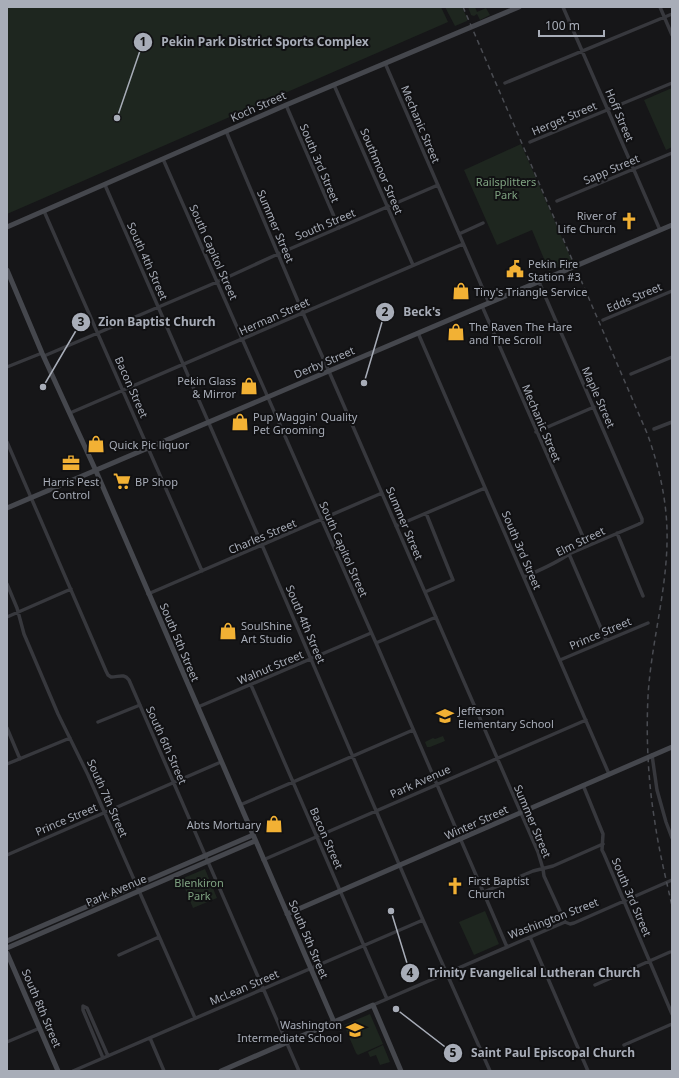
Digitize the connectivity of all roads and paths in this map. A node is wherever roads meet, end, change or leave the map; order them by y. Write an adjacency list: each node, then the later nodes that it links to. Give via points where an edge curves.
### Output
1 (519, 7): 8 (street, Koch Street)
2 (563, 7): 7 (street, Hoff Street)
3 (660, 7): 5 (street)
4 (672, 14): 5 (street)
5 (664, 17): 6 (street); 7 (street)
6 (672, 35)
7 (582, 51): 9 (street); 13 (street, Hoff Street)
8 (385, 63): 11 (street, Koch Street); 20 (street, Mechanic Street)
9 (506, 83)
10 (672, 83): 13 (street, Herget Street)
11 (334, 85): 12 (street, Koch Street); 22 (street, Southmoor Street)
12 (286, 105): 14 (street, Koch Street); 27 (street, South 3rd Street)
13 (607, 110): 15 (street, Herget Street); 18 (street, Hoff Street)
14 (226, 132): 17 (street, Koch Street); 31 (street, Summer Street)
15 (530, 142)
16 (672, 153): 18 (street, Sapp Street)
17 (163, 159): 19 (street, Koch Street); 34 (street, South Capitol Street)
18 (633, 169): 21 (street, Sapp Street); 28 (street, Hoff Street)
19 (104, 185): 23 (street, Koch Street); 39 (street, South 4th Street)
20 (438, 185): 22 (street, South Street); 29 (street, Mechanic Street)
21 (557, 202)
22 (387, 207): 27 (street, South Street); 32 (street, Southmoor Street)
23 (44, 211): 26 (street, Koch Street); 42 (street, Bacon Street)
24 (483, 223): 29 (street)
25 (672, 225): 28 (street, Derby Street)
26 (7, 227)
27 (338, 228): 31 (street, South Street)
28 (660, 230): 35 (street, Derby Street)
29 (459, 234): 30 (street, Mechanic Street)
30 (463, 244): 32 (street, Herman Street); 37 (street, Mechanic Street)
31 (278, 254): 34 (street, South Street); 40 (street, Summer Street)
32 (413, 265): 40 (street, Herman Street)
33 (7, 270): 45 (street, South 5th Street)
34 (217, 282): 39 (street, South Street); 44 (street, South Capitol Street)
35 (539, 282): 37 (street, Derby Street); 53 (street, Maple Street)
36 (672, 291): 41 (street, Edds Street)
37 (489, 303): 38 (street, Derby Street)
38 (482, 306): 43 (street, Derby Street); 58 (street, Mechanic Street)
39 (158, 307): 42 (street, South Street); 47 (street, South 4th Street)
40 (303, 312): 44 (street, Herman Street); 49 (street, Summer Street)
41 (603, 320)
42 (98, 333): 45 (street, South Street); 51 (street, Bacon Street)
43 (418, 333): 49 (street, Derby Street); 62 (street, South 3rd Street)
44 (243, 339): 47 (street, Herman Street); 52 (street, South Capitol Street)
45 (43, 355): 48 (street, South Street); 54 (street, South 5th Street)
46 (672, 357): 50 (street)
47 (183, 365): 51 (street, Herman Street); 56 (street, South 4th Street)
48 (7, 367)
49 (329, 371): 52 (street, Derby Street); 63 (street, Summer Street)
50 (631, 374)
51 (124, 390): 54 (street, Herman Street); 60 (street, Bacon Street)
52 (268, 398): 56 (street, Derby Street); 67 (street, South Capitol Street)
53 (594, 407): 58 (street); 68 (street, Maple Street)
54 (70, 414): 61 (street, South 5th Street)
55 (672, 422): 57 (street)
56 (209, 423): 60 (street, Derby Street); 71 (street, South 4th Street)
57 (654, 429)
58 (536, 432): 72 (street, Mechanic Street)
59 (7, 442): 64 (street, South 6th Street)
60 (149, 449): 61 (street, Derby Street); 74 (street, Bacon Street)
61 (96, 471): 64 (street, Derby Street); 79 (street, South 5th Street)
62 (485, 488): 66 (street); 75 (street, South 3rd Street)
63 (382, 494): 67 (street, Charles Street); 69 (street, Summer Street)
64 (31, 498): 65 (street, Derby Street); 77 (street, South 6th Street)
65 (7, 508)
66 (426, 514): 69 (street); 78 (street, via 453,580)
67 (322, 520): 71 (street, Charles Street); 85 (street, South Capitol Street)
68 (642, 520): 70 (street, Elm Street, via 639,524)
69 (396, 526): 78 (street, Summer Street)
70 (616, 533): 72 (street, Elm Street); 80 (street)
71 (262, 545): 74 (street, Charles Street); 88 (street, South 4th Street)
72 (586, 546): 73 (street, Elm Street)
73 (569, 554): 75 (street, Elm Street, via 548,567); 86 (street)
74 (202, 571): 79 (street, Charles Street)
75 (524, 577): 89 (street, South 3rd Street)
76 (7, 584): 81 (street, South 7th Street)
77 (71, 590): 81 (street); 91 (street, South 6th Street, via 108,675 127,677)
78 (425, 592): 83 (street, Summer Street)
79 (148, 594): 92 (street, South 5th Street)
80 (643, 596)
81 (18, 612): 82 (street); 97 (street, South 7th Street, via 24,634)
82 (7, 617)
83 (436, 617): 87 (street); 101 (street, Summer Street)
84 (648, 623): 86 (street, Prince Street)
85 (372, 632): 87 (street, South Capitol Street); 88 (street, Walnut Street)
86 (606, 640): 89 (street, Prince Street)
87 (376, 643): 96 (street, South Capitol Street)
88 (311, 659): 90 (street, Walnut Street); 100 (street, South 4th Street)
89 (560, 660): 93 (street, South 3rd Street)
90 (251, 685): 92 (street, Walnut Street); 107 (street, Bacon Street)
91 (140, 705): 94 (street); 106 (street, South 6th Street)
92 (198, 708): 103 (street, South 5th Street)
93 (586, 720): 101 (street, Park Avenue); 105 (street, South 3rd Street)
94 (98, 722)
95 (7, 728): 102 (street)
96 (413, 730): 100 (street); 108 (street, South Capitol Street)
97 (70, 738): 102 (street); 112 (street, South 7th Street)
98 (672, 747): 99 (street, Winter Street)
99 (652, 756): 105 (street, Winter Street); 116 (street, via 657,790)
100 (354, 757): 107 (street); 111 (street, South 4th Street)
101 (497, 758): 108 (street, Park Avenue); 113 (street, Summer Street)
102 (20, 759): 104 (street)
103 (221, 762): 106 (street, Prince Street); 110 (street, South 5th Street)
104 (7, 764)
105 (609, 774): 109 (street, Winter Street)
106 (174, 782): 112 (street, Prince Street); 120 (street, South 6th Street)
107 (293, 782): 110 (street); 114 (street, Bacon Street)
108 (437, 784): 111 (street, Park Avenue); 117 (street, South Capitol Street)
109 (583, 785): 113 (street, Winter Street); 118 (street, South 3rd Street, via 602,831)
110 (240, 805): 115 (street, South 5th Street)
111 (377, 810): 114 (street, Park Avenue); 123 (street, South 4th Street)
112 (104, 812): 119 (street, Prince Street); 126 (street, South 7th Street)
113 (521, 812): 117 (street, Winter Street); 124 (street, Summer Street)
114 (317, 837): 121 (street, Park Avenue); 127 (street, Bacon Street)
115 (254, 838): 120 (street, Park Avenue); 121 (street, South 5th Street); 122 (street, Park Avenue)
116 (672, 838)
117 (461, 839): 123 (street, Winter Street); 128 (street, South Capitol Street)
118 (603, 844): 124 (street); 129 (street, South 3rd Street, via 602,850)
119 (7, 855)
120 (206, 856): 122 (street, South 6th Street); 126 (street, Park Avenue)
121 (264, 860): 130 (street, South 5th Street)
122 (208, 861): 126 (street, Park Avenue); 146 (street, South 6th Street)
123 (400, 866): 127 (street, Winter Street); 131 (street, South 4th Street)
124 (543, 869): 128 (street, via 532,871); 132 (street, Summer Street)
125 (672, 880): 129 (street, Washington Street)
126 (137, 888): 133 (street, South 7th Street); 135 (street, Park Avenue); 138 (street, Park Avenue)
127 (340, 891): 130 (street, Winter Street); 136 (street, Bacon Street)
128 (484, 892): 137 (street, South Capitol Street)
129 (624, 901): 132 (street, Washington Street, via 574,923); 142 (street, South 3rd Street)
130 (287, 914): 143 (street, South 5th Street)
131 (423, 920): 136 (street, McLean Street); 144 (street, South 4th Street)
132 (565, 922): 134 (street, Washington Street)
133 (159, 937): 141 (street); 150 (street, South 7th Street)
134 (530, 937): 137 (street, Washington Street); 167 (street)
135 (7, 941)
136 (364, 945): 143 (street, McLean Street); 147 (street, Bacon Street)
137 (507, 947): 144 (street, Washington Street)
138 (7, 948)
139 (670, 952): 142 (street)
140 (7, 953): 153 (street, South 8th Street)
141 (119, 955)
142 (650, 961): 145 (street); 149 (street, South 3rd Street)
143 (310, 968): 146 (street, McLean Street); 151 (street, South 5th Street)
144 (447, 973): 147 (street, Washington Street); 166 (street, South 4th Street)
145 (595, 985)
146 (263, 988): 150 (street, McLean Street); 156 (street, South 6th Street)
147 (387, 999): 148 (street, Washington Street)
148 (373, 1005): 151 (street, Washington Street); 165 (street)
149 (672, 1014)
150 (194, 1018): 154 (street, McLean Street)
151 (334, 1022): 156 (street, Washington Street)
152 (672, 1024): 157 (street)
153 (40, 1028): 155 (street); 160 (street, South 8th Street)
154 (150, 1038): 158 (street, McLean Street); 162 (street)
155 (7, 1042)
156 (287, 1042): 163 (street, Washington Street); 164 (street, South 6th Street)
157 (624, 1045)
158 (108, 1056): 159 (street, McLean Street); 159 (street, via 87,1008 83,1006)
159 (103, 1058): 161 (street, McLean Street)
160 (58, 1071)
161 (73, 1071)
162 (164, 1071)
163 (221, 1071)
164 (299, 1071)
165 (401, 1071)
166 (490, 1071)
167 (588, 1071)

